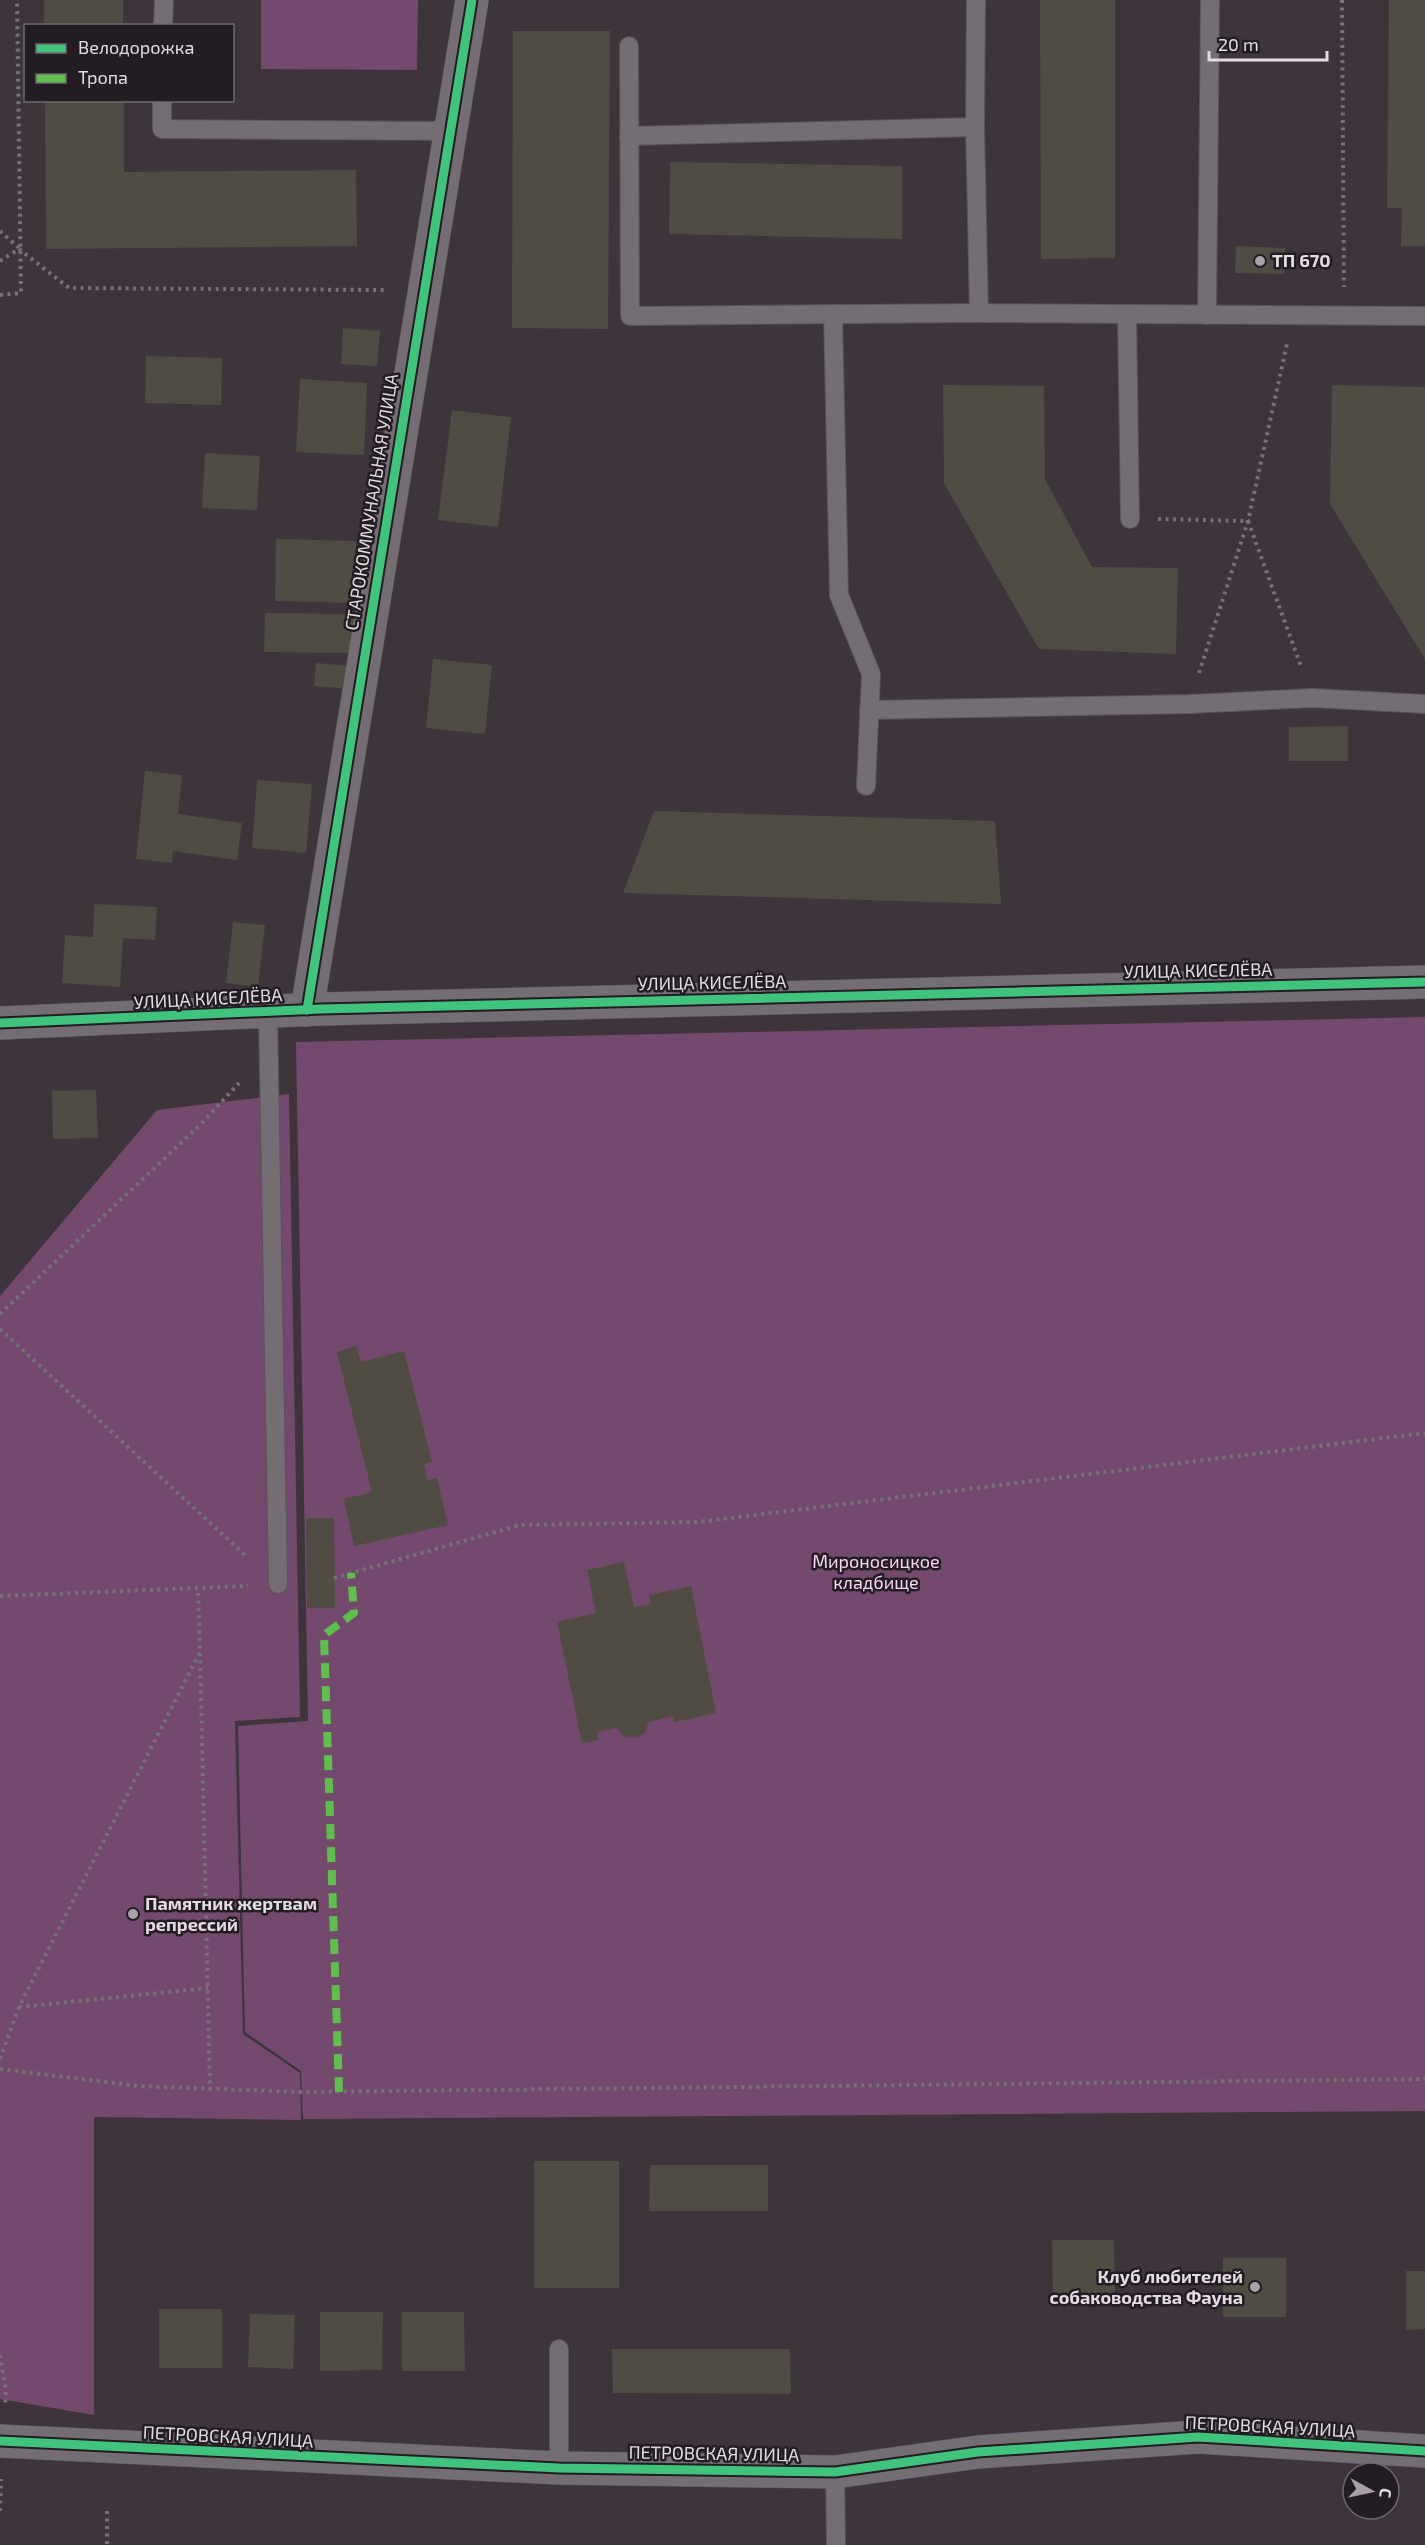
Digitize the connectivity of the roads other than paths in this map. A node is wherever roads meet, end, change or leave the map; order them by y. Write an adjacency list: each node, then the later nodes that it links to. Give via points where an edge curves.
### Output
1 (164, 0): 5 (lane)
2 (472, 0): 9 (street, СТАРОКОММУНАЛЬНАЯ УЛИЦА)
3 (976, 0): 8 (lane)
4 (1210, 0): 14 (lane)
5 (163, 24)
6 (629, 46): 10 (lane)
7 (162, 102): 9 (lane, via 162,129)
8 (975, 127): 10 (lane); 11 (lane)
9 (449, 131): 21 (street, СТАРОКОММУНАЛЬНАЯ УЛИЦА)
10 (630, 136): 12 (lane, via 630,316)
11 (979, 313): 12 (lane); 13 (lane)
12 (833, 314): 18 (lane, via 840,595 871,674)
13 (1127, 314): 14 (lane); 16 (lane)
14 (1207, 315): 15 (lane)
15 (1425, 316)
16 (1130, 519)
17 (1425, 704): 18 (lane, via 1313,698)
18 (869, 710): 19 (lane)
19 (866, 786)
20 (1425, 982): 21 (street, УЛИЦА КИСЕЛЁВА)
21 (306, 1010): 22 (street, УЛИЦА КИСЕЛЁВА)
22 (268, 1013): 23 (street, УЛИЦА КИСЕЛЁВА); 24 (lane)
23 (0, 1023)
24 (278, 1584)
25 (559, 2349): 28 (lane)
26 (0, 2441): 28 (street, ПЕТРОВСКАЯ УЛИЦА)
27 (1425, 2451): 29 (street, ПЕТРОВСКАЯ УЛИЦА, via 1198,2438 978,2452)
28 (560, 2468): 29 (street, ПЕТРОВСКАЯ УЛИЦА)
29 (835, 2472): 30 (lane)
30 (836, 2545)

